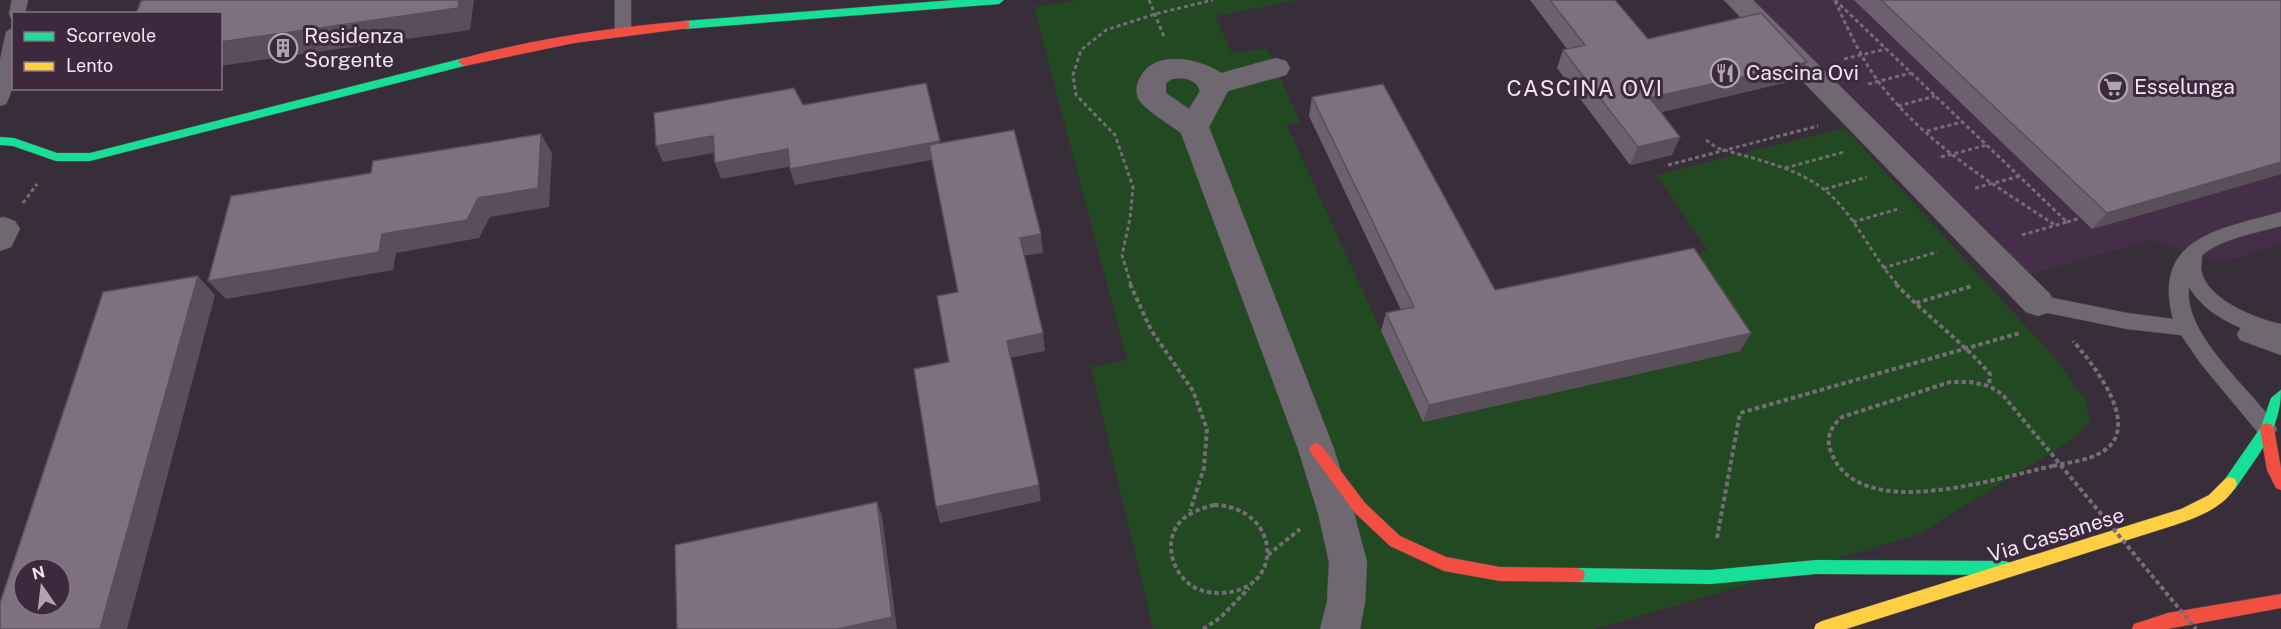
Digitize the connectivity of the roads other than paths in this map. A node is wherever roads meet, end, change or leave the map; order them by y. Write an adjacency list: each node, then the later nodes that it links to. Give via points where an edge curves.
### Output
1 (623, 0): 4 (lane)
2 (999, 0): 4 (street)
3 (1737, 0): 14 (street)
4 (623, 30): 10 (street, via 524,47 108,154 71,159)
5 (12, 42): 8 (lane)
6 (1276, 68): 7 (street)
7 (1213, 84): 9 (street, via 1211,99); 9 (street, via 1197,70 1176,68 1155,77 1151,84 1151,93 1159,103)
8 (0, 100)
9 (1194, 127): 20 (street)
10 (0, 141)
11 (2281, 219): 12 (lane)
12 (2199, 246): 13 (lane, via 2190,264); 15 (lane, via 2187,259 2180,280 2178,303)
13 (2199, 288): 16 (lane, via 2232,315); 17 (lane, via 2214,309 2234,326)
14 (2038, 303): 15 (lane)
15 (2185, 328): 19 (lane)
16 (2281, 332)
17 (2281, 347)
18 (2281, 396): 19 (street, Via Cassanese)
19 (2267, 429): 21 (street, Via Cassanese, via 2274,470); 22 (street, Via Cassanese, via 2224,492 2197,510)
20 (1316, 449): 22 (street, via 1360,508 1395,542 1444,564 1500,574 1710,577 1816,567); 24 (street, via 1348,561)
21 (2281, 483)
22 (2022, 568): 25 (street, Via Cassanese)
23 (2281, 601): 26 (street)
24 (1340, 629)
25 (1822, 629)
26 (2140, 629)

